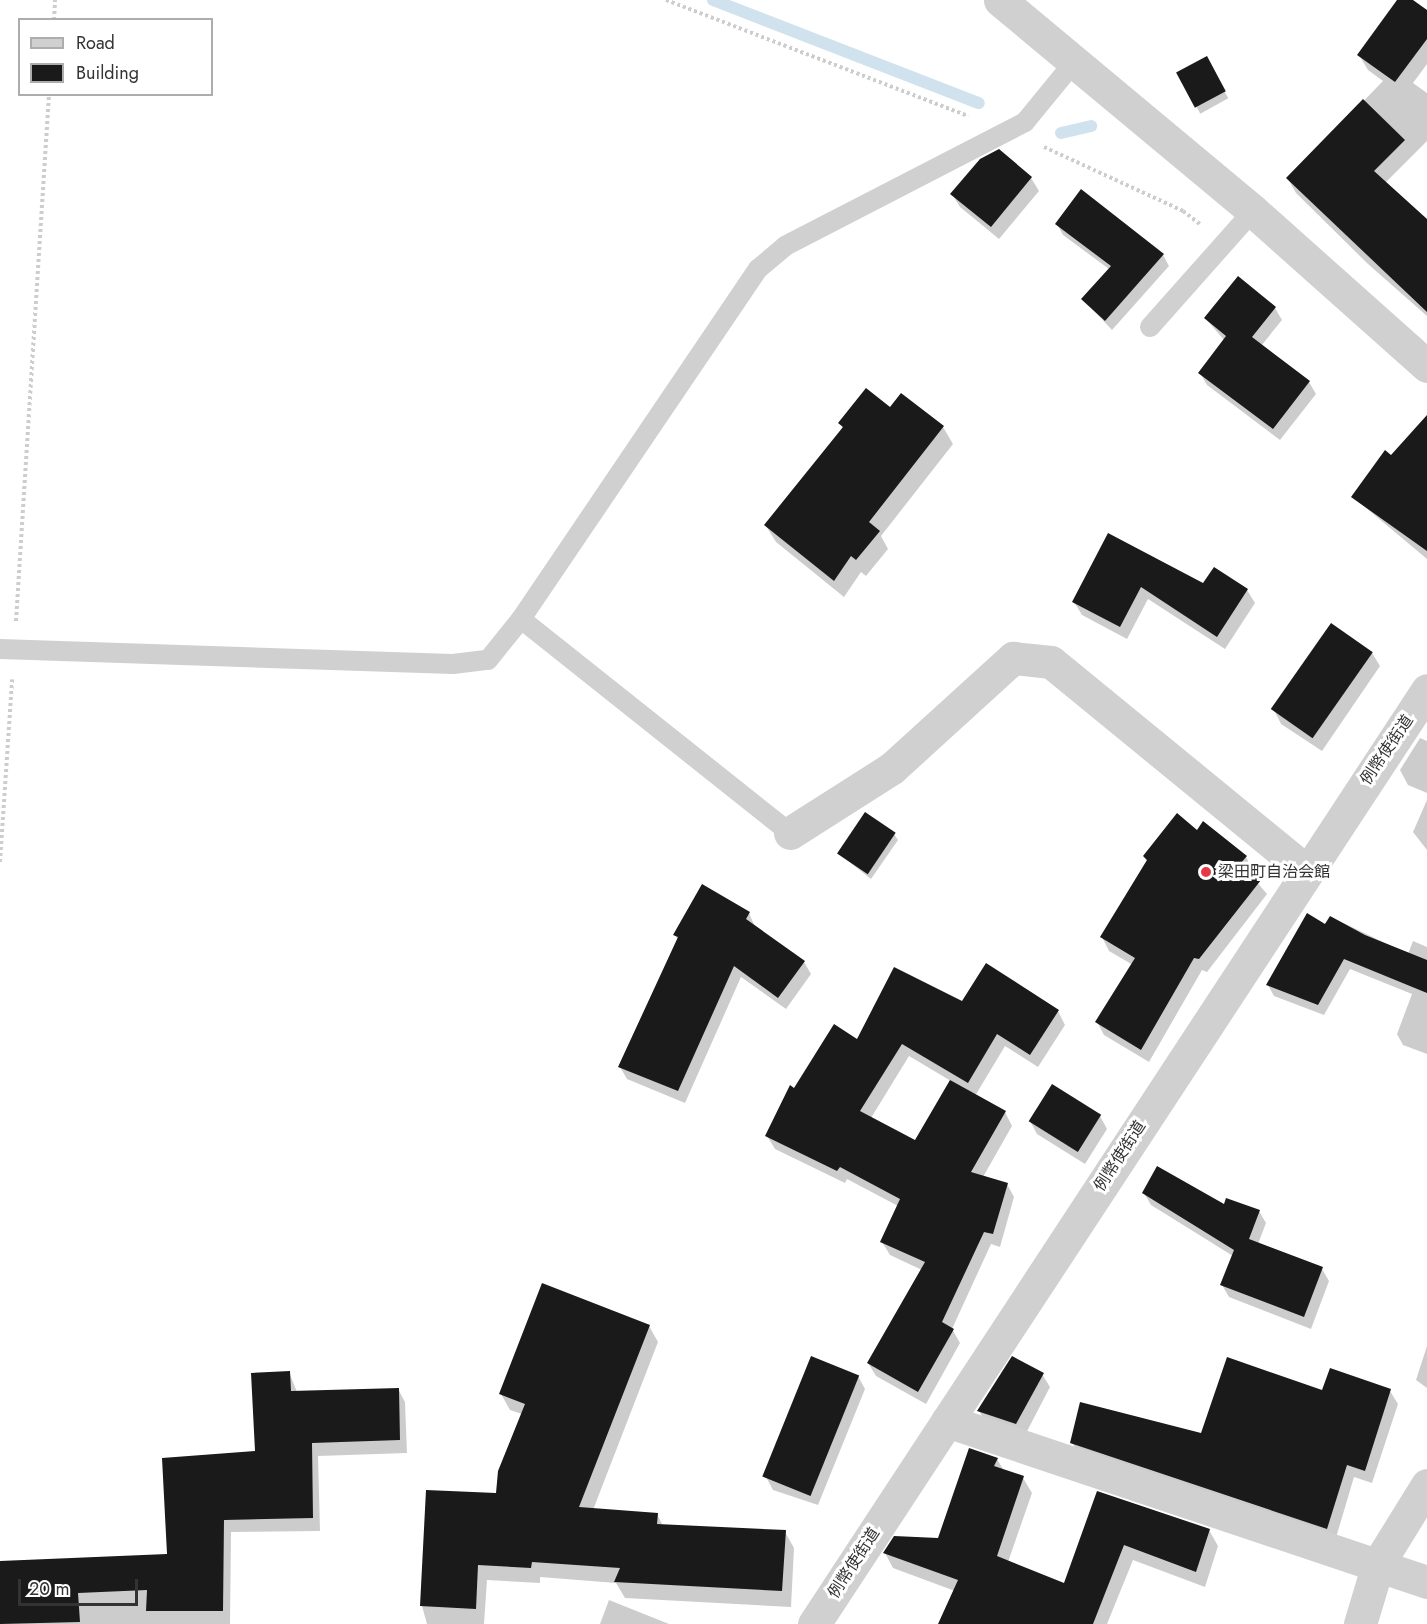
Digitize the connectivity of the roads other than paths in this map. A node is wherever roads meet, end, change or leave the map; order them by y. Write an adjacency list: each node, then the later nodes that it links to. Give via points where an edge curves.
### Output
1 (1000, 0): 2 (street)
2 (1075, 61): 3 (street); 6 (lane, via 1037,109 1009,132 785,246 758,269)
3 (1253, 211): 4 (lane); 5 (street)
4 (1150, 327)
5 (1427, 366)
6 (521, 619): 7 (lane, via 488,660 453,664); 9 (lane)
7 (7, 649)
8 (1427, 690): 10 (street, 例幣使街道)
9 (790, 833): 10 (street, via 892,768 1013,658 1051,662)
10 (1306, 871): 11 (street, 例幣使街道)
11 (946, 1421): 13 (street); 15 (street, 例幣使街道)
12 (1427, 1485): 13 (street)
13 (1378, 1564): 14 (street); 16 (street)
14 (1427, 1582)
15 (814, 1624)
16 (1360, 1624)

